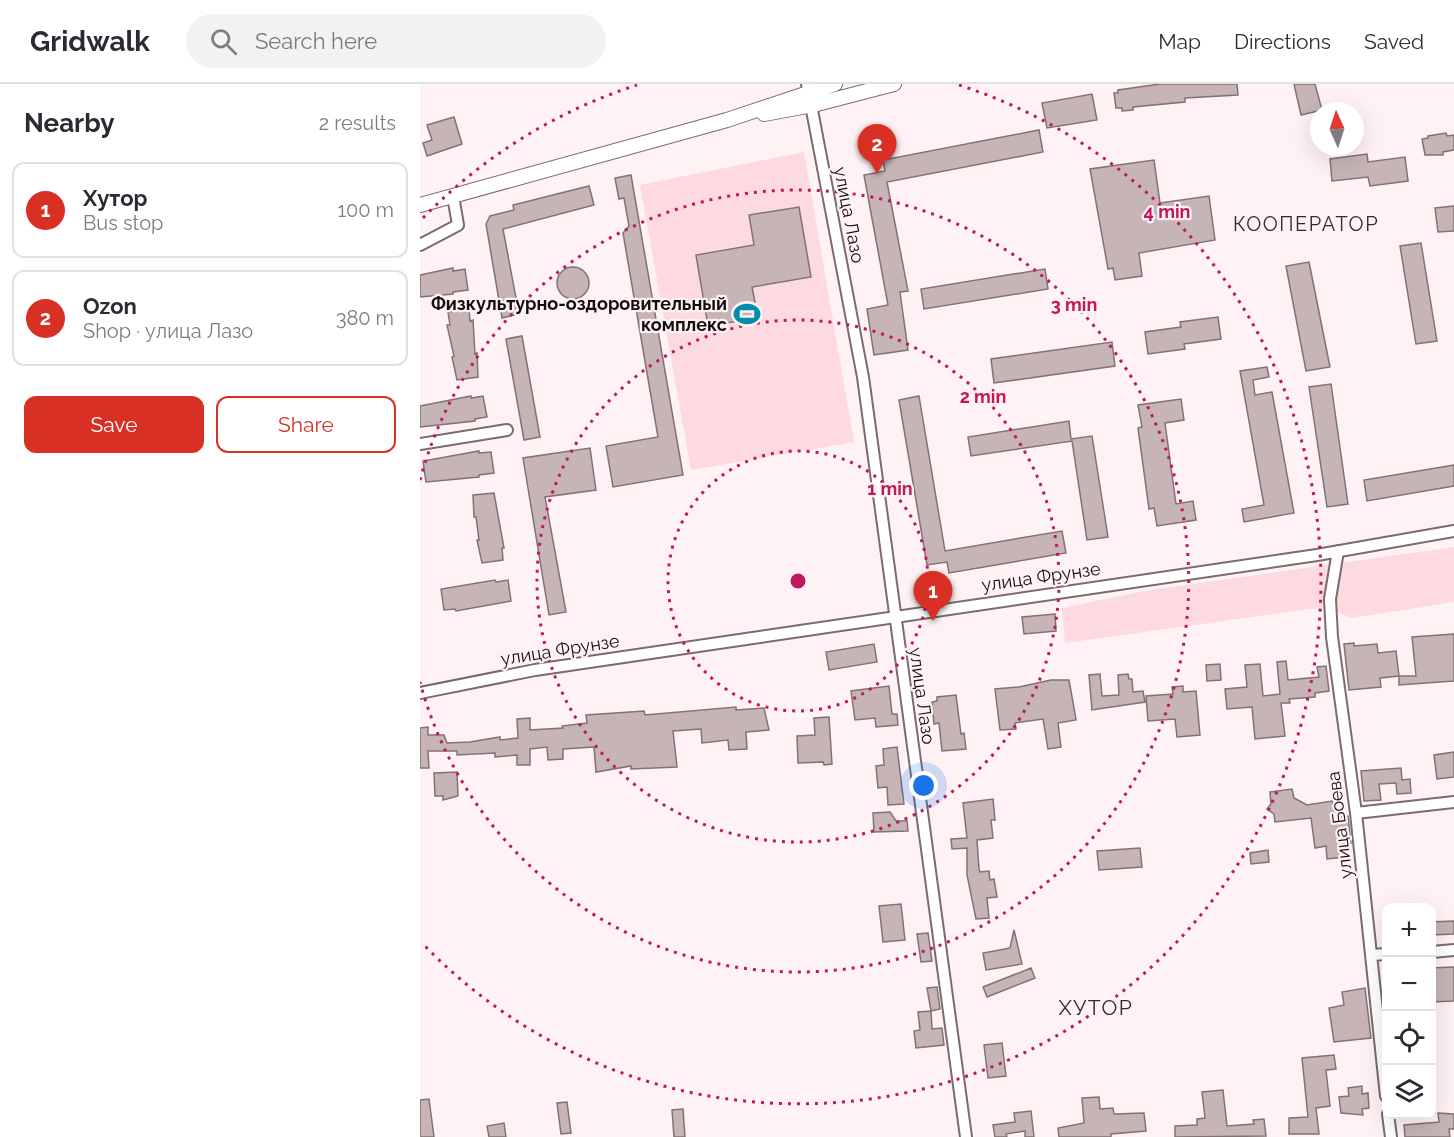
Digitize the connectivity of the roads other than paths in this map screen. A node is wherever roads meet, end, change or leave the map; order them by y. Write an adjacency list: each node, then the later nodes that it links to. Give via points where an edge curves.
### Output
1 (835, 84): 3 (street)
2 (894, 84): 4 (street)
3 (808, 88): 4 (street, улица Лазо); 5 (street)
4 (813, 105): 5 (street); 13 (street, улица Лазо, via 862,377)
5 (727, 120): 6 (street)
6 (453, 196): 7 (street); 8 (street, via 458,225)
7 (420, 205)
8 (420, 245)
9 (507, 430): 10 (street)
10 (420, 444)
11 (1454, 531): 12 (street, улица Фрунзе)
12 (1338, 551): 13 (street, улица Фрунзе); 16 (street, улица Боева, via 1330,599 1332,637)
13 (895, 616): 14 (street, улица Фрунзе, via 535,670); 23 (street, улица Лазо)
14 (420, 693)
15 (1454, 802): 16 (street)
16 (1356, 813): 20 (street, улица Боева)
17 (1454, 950): 18 (street)
18 (1436, 952)
19 (1382, 954): 20 (street)
20 (1372, 955): 21 (street, улица Боева)
21 (1383, 1065)
22 (1389, 1119): 24 (street)
23 (966, 1137)
24 (1391, 1137)

